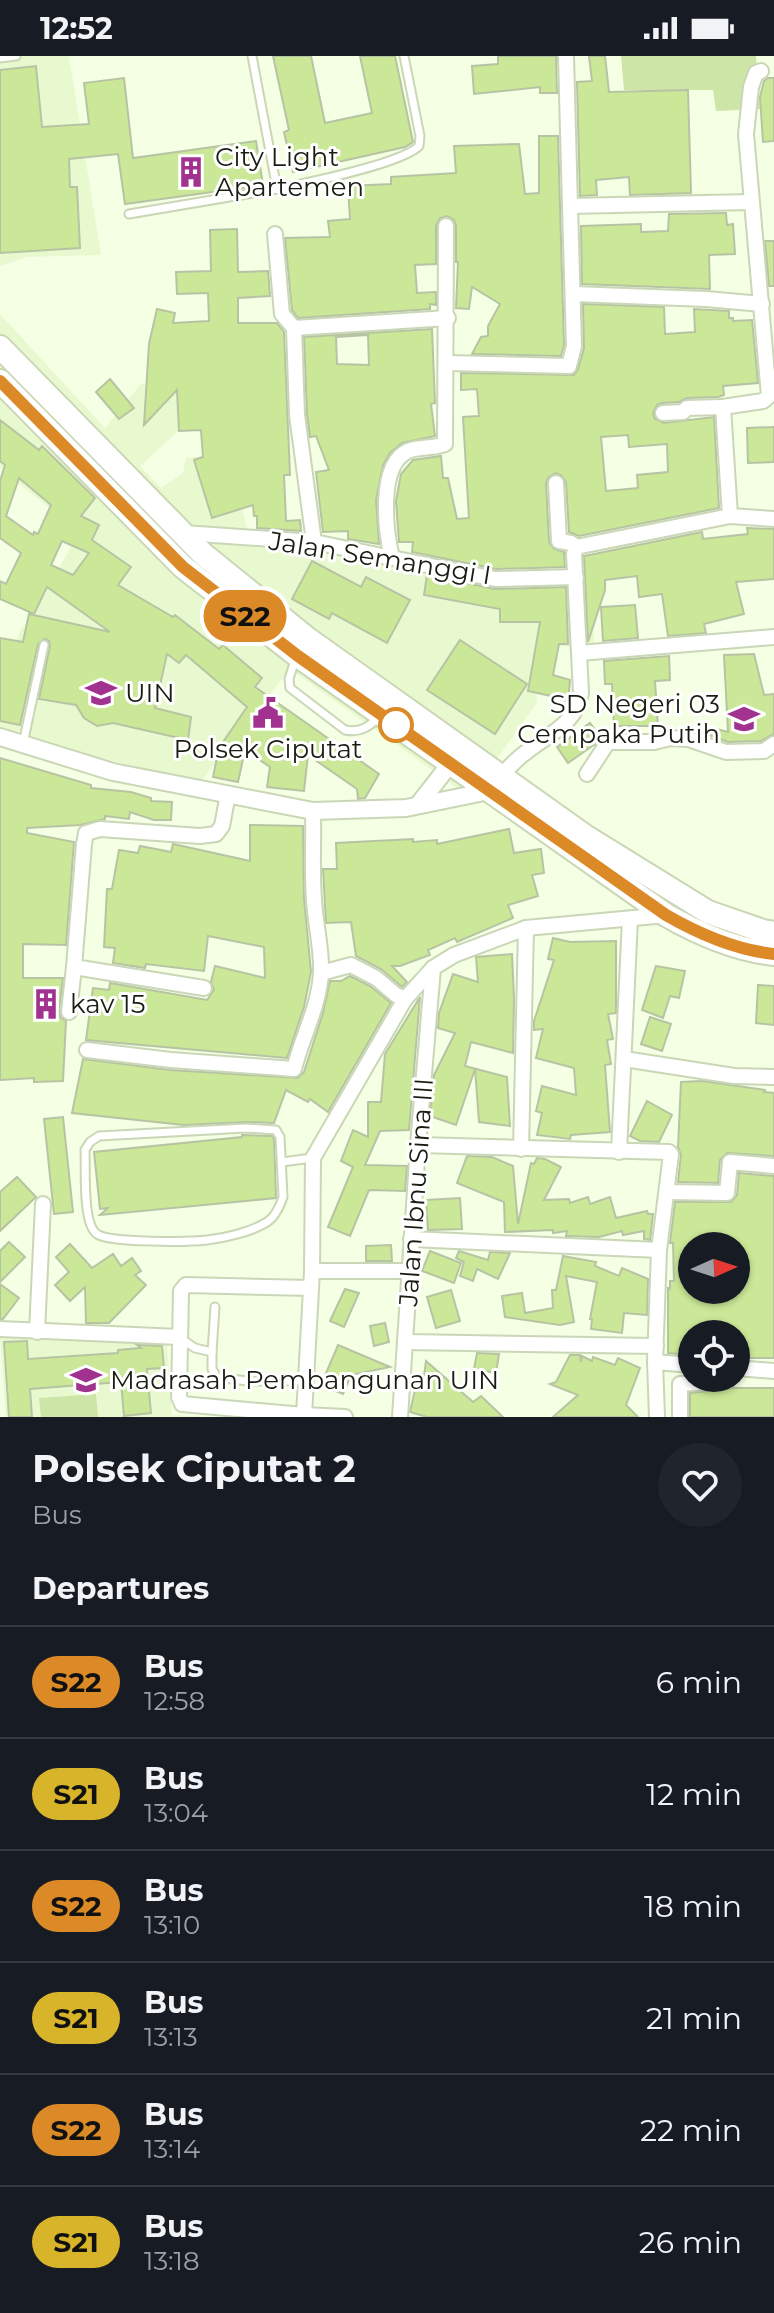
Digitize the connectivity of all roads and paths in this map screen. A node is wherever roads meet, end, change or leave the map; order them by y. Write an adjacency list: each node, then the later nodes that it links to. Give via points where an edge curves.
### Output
1 (16, 56): 5 (lane)
2 (252, 56): 7 (lane)
3 (404, 56): 7 (lane, via 419,146 326,179)
4 (566, 56): 9 (street)
5 (0, 58)
6 (765, 66): 8 (street, via 751,87 746,134)
7 (277, 189): 10 (lane)
8 (750, 202): 9 (street); 14 (street)
9 (570, 206): 13 (street)
10 (129, 214)
11 (446, 226): 15 (street)
12 (275, 234): 16 (street, via 282,314)
13 (573, 294): 14 (street); 19 (street, via 569,366)
14 (762, 304): 18 (street)
15 (448, 318): 16 (street); 19 (street)
16 (294, 328): 27 (street, via 297,415)
17 (0, 347): 26 (highway)
18 (769, 352): 21 (street, via 767,399)
19 (447, 363): 29 (street, via 445,444 407,451 396,462 386,491)
20 (0, 381): 34 (highway, via 183,567)
21 (723, 407): 22 (street); 24 (street)
22 (663, 413)
23 (556, 483): 28 (street, via 559,541)
24 (730, 516): 25 (street); 28 (street)
25 (774, 519)
26 (184, 533): 27 (street, Jalan Semanggi I); 41 (highway, via 308,639)
27 (314, 542): 29 (street, Jalan Semanggi I)
28 (576, 547): 30 (street)
29 (392, 558): 30 (street, Jalan Semanggi I, via 495,579)
30 (576, 577): 33 (street)
31 (774, 637): 33 (street)
32 (44, 645): 37 (lane)
33 (579, 653): 41 (street, via 579,709)
34 (298, 656): 35 (highway); 35 (lane, via 290,688 345,730 356,732)
35 (381, 715): 39 (highway)
36 (0, 737): 37 (street)
37 (23, 744): 42 (street, via 113,772)
38 (774, 744): 40 (street, via 764,751 726,752 688,739 608,742)
39 (450, 764): 41 (highway); 43 (street)
40 (587, 774)
41 (495, 783): 43 (street); 45 (highway); 48 (highway, via 708,912)
42 (228, 794): 44 (street); 50 (street, via 216,834 110,828 86,833)
43 (418, 805): 44 (street)
44 (313, 811): 52 (street)
45 (666, 915): 46 (street); 49 (highway, via 699,933)
46 (630, 919): 47 (street); 57 (street)
47 (526, 928): 51 (street); 60 (street)
48 (774, 933)
49 (774, 954)
50 (74, 967): 53 (street); 55 (street)
51 (433, 968): 54 (street); 59 (street, Jalan Ibnu Sina III)
52 (321, 973): 54 (street, via 351,965); 56 (street, via 293,1070)
53 (204, 988)
54 (405, 999): 62 (street)
55 (69, 1012)
56 (87, 1050)
57 (624, 1059): 58 (street); 61 (street)
58 (774, 1077)
59 (418, 1145): 60 (street); 67 (street, Jalan Ibnu Sina III)
60 (521, 1149): 61 (street)
61 (619, 1152): 65 (street, via 669,1152)
62 (313, 1158): 63 (lane); 69 (street)
63 (282, 1162): 63 (lane, via 280,1206 267,1222 239,1233 208,1240 108,1238 88,1223 85,1150 99,1136 264,1128 276,1130 280,1137)
64 (774, 1166): 65 (street, via 730,1162 727,1193)
65 (667, 1192): 68 (street)
66 (43, 1204): 74 (street)
67 (411, 1239): 68 (street); 70 (street, Jalan Ibnu Sina III)
68 (659, 1250): 77 (street)
69 (312, 1271): 70 (street); 71 (street)
70 (411, 1271): 76 (street, Jalan Ibnu Sina III)
71 (311, 1288): 75 (street, via 186,1285 181,1291); 83 (street)
72 (215, 1307): 78 (lane)
73 (0, 1329): 74 (street)
74 (37, 1332): 75 (street)
75 (179, 1337): 78 (lane); 85 (street, via 182,1404)
76 (406, 1342): 77 (street); 87 (street, Jalan Ibnu Sina III)
77 (656, 1346): 79 (street)
78 (212, 1352): 83 (lane, via 217,1377)
79 (655, 1362): 80 (street); 88 (street)
80 (678, 1364)
81 (750, 1369): 82 (street)
82 (774, 1371)
83 (307, 1381): 85 (street)
84 (680, 1392): 89 (street)
85 (304, 1415): 86 (street)
86 (345, 1417)
87 (400, 1417)
88 (657, 1417)
89 (680, 1417)

